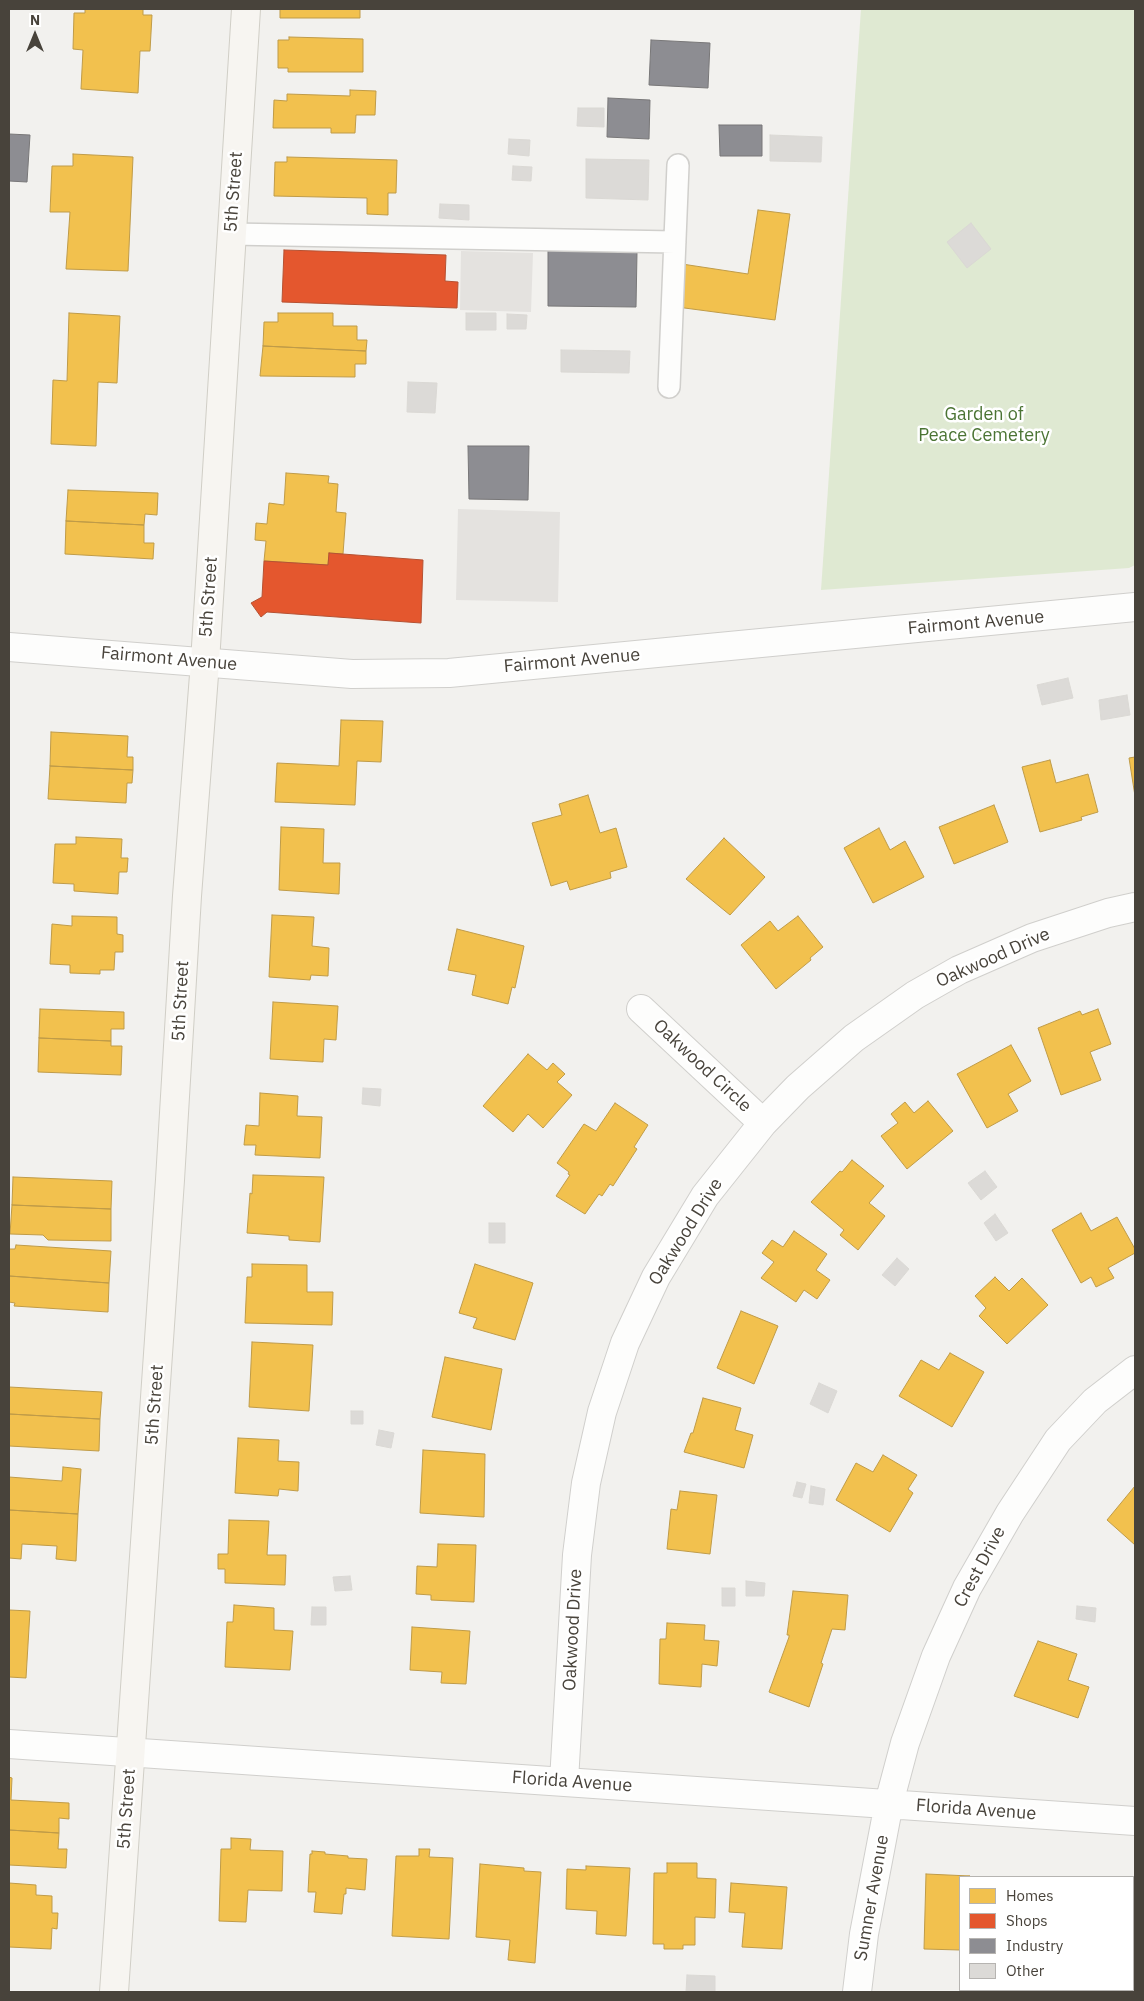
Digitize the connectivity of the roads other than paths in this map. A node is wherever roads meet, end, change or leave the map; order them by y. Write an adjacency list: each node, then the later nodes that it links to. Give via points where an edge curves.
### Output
1 (246, 9): 3 (street, 5th Street)
2 (678, 165): 4 (lane)
3 (231, 234): 4 (lane); 8 (street, 5th Street)
4 (675, 242): 5 (lane)
5 (669, 387)
6 (1135, 607): 8 (street, Fairmont Avenue, via 448,673 352,674)
7 (9, 647): 8 (street, Fairmont Avenue)
8 (205, 662): 14 (street, 5th Street)
9 (1135, 907): 11 (street, Oakwood Drive, via 1032,938 959,970 914,996 854,1038)
10 (641, 1009): 11 (street, Oakwood Circle)
11 (763, 1123): 15 (street, Oakwood Drive, via 704,1196 656,1277 625,1343 602,1412 586,1483 577,1556)
12 (1135, 1370): 16 (street, Crest Drive, via 1095,1401 1058,1440 1010,1513 967,1588 936,1656 905,1743)
13 (9, 1744): 14 (street, Florida Avenue)
14 (131, 1752): 15 (street, Florida Avenue); 18 (street, 5th Street)
15 (564, 1781): 16 (street, Florida Avenue)
16 (889, 1803): 17 (street, Florida Avenue); 19 (street, Sumner Avenue)
17 (1135, 1821)
18 (114, 1992)
19 (856, 1992)

